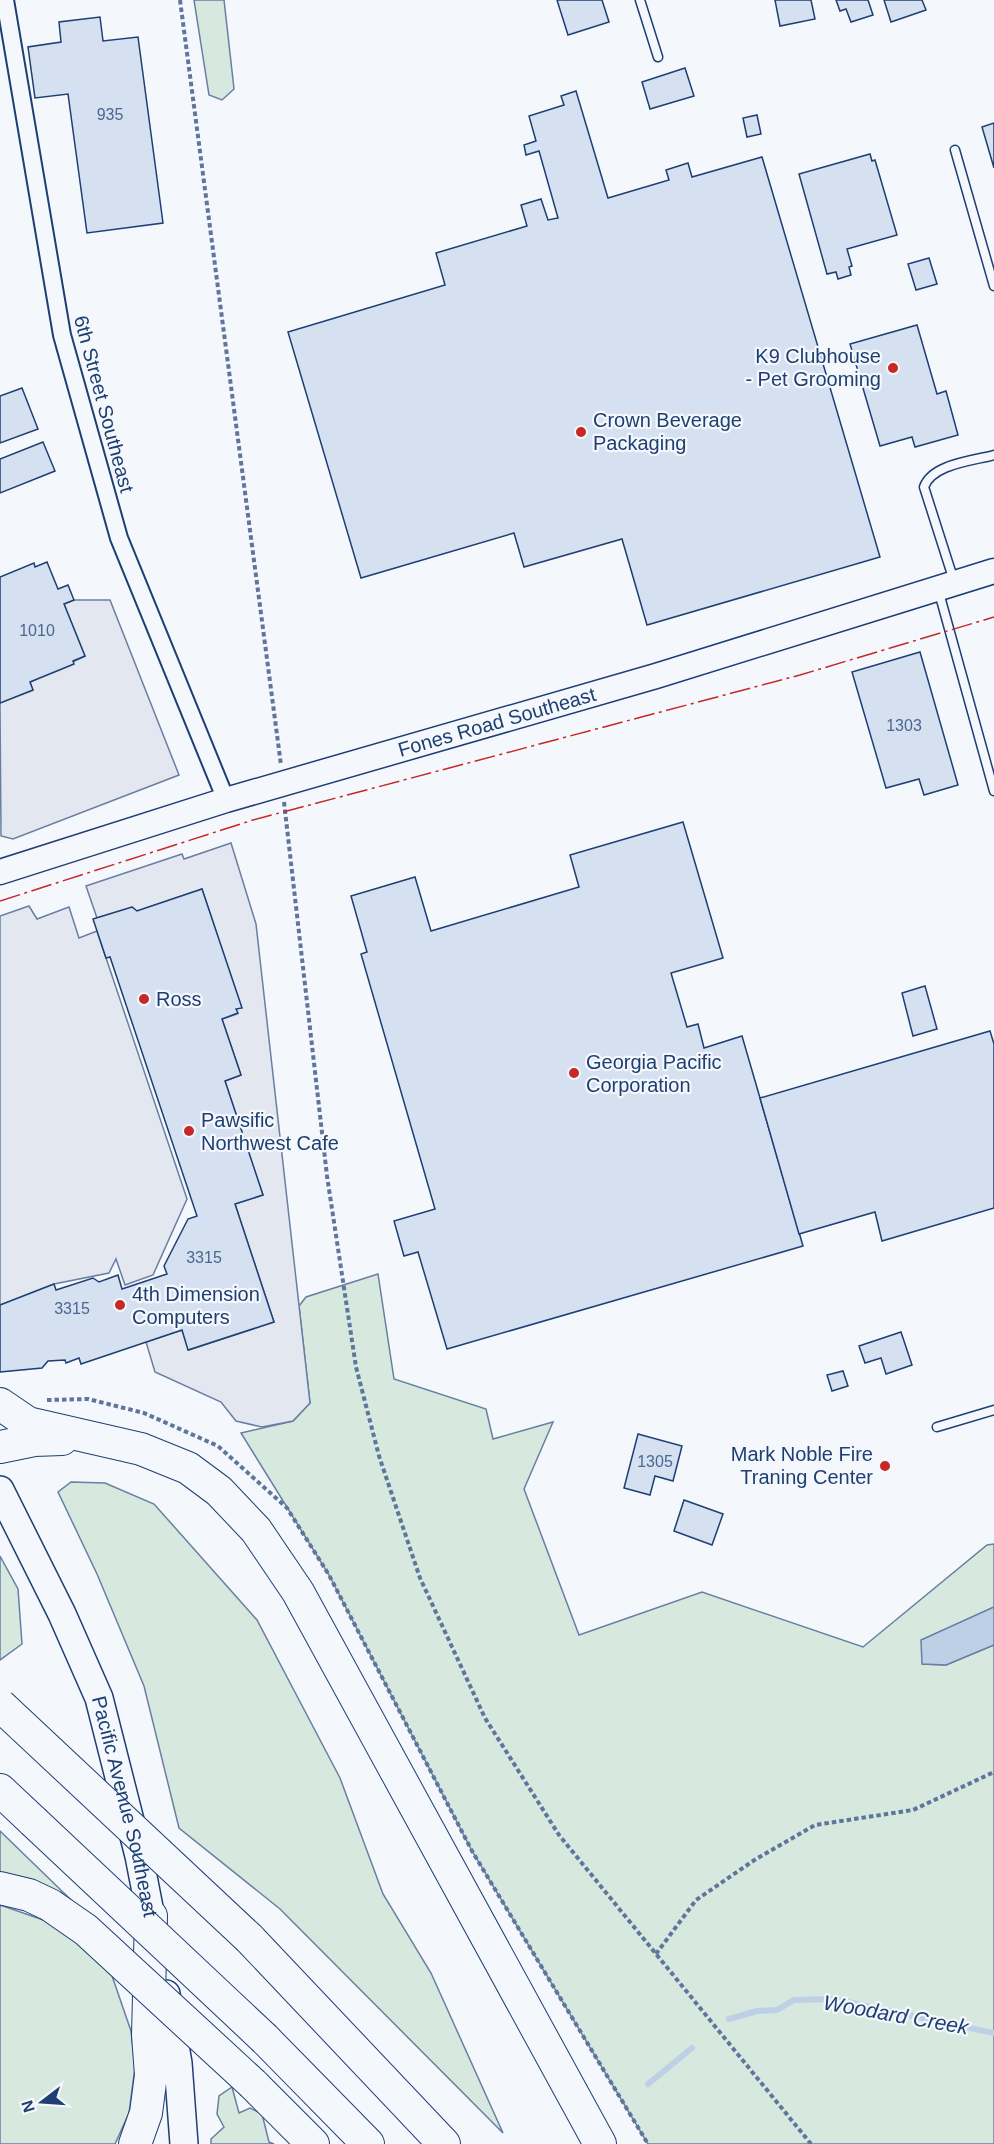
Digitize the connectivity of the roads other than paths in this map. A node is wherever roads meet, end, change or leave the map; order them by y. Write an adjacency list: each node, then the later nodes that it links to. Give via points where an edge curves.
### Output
1 (5, 0): 10 (street, 6th Street Southeast, via 62,334 119,538)
2 (640, 0): 3 (lane)
3 (657, 57)
4 (955, 150): 5 (lane)
5 (994, 286)
6 (994, 455): 8 (lane, via 938,470 928,477 924,487)
7 (994, 571): 8 (street, Fones Road Southeast)
8 (946, 586): 9 (lane); 10 (street, Fones Road Southeast, via 656,676)
9 (994, 791)
10 (226, 800): 11 (street, Fones Road Southeast)
11 (0, 872)
12 (0, 1404): 15 (highway, via 28,1423)
13 (994, 1410): 14 (lane)
14 (937, 1427)
15 (87, 1438): 16 (highway, via 34,1440); 27 (highway, via 141,1449 188,1468 219,1491 256,1530 298,1592)
16 (0, 1447)
17 (0, 1490): 21 (main road, Pacific Avenue Southeast, via 99,1698)
18 (0, 1705): 26 (highway, bridge, via 249,1938)
19 (0, 1790): 25 (highway, bridge, via 265,2039)
20 (0, 1888): 24 (highway, bridge, via 50,1905 86,1930)
21 (151, 1916): 22 (highway, via 151,2074 146,2113); 23 (main road, Pacific Avenue Southeast, via 177,2063)
22 (135, 2144)
23 (184, 2144)
24 (313, 2144)
25 (368, 2144)
26 (444, 2144)
27 (600, 2144)

